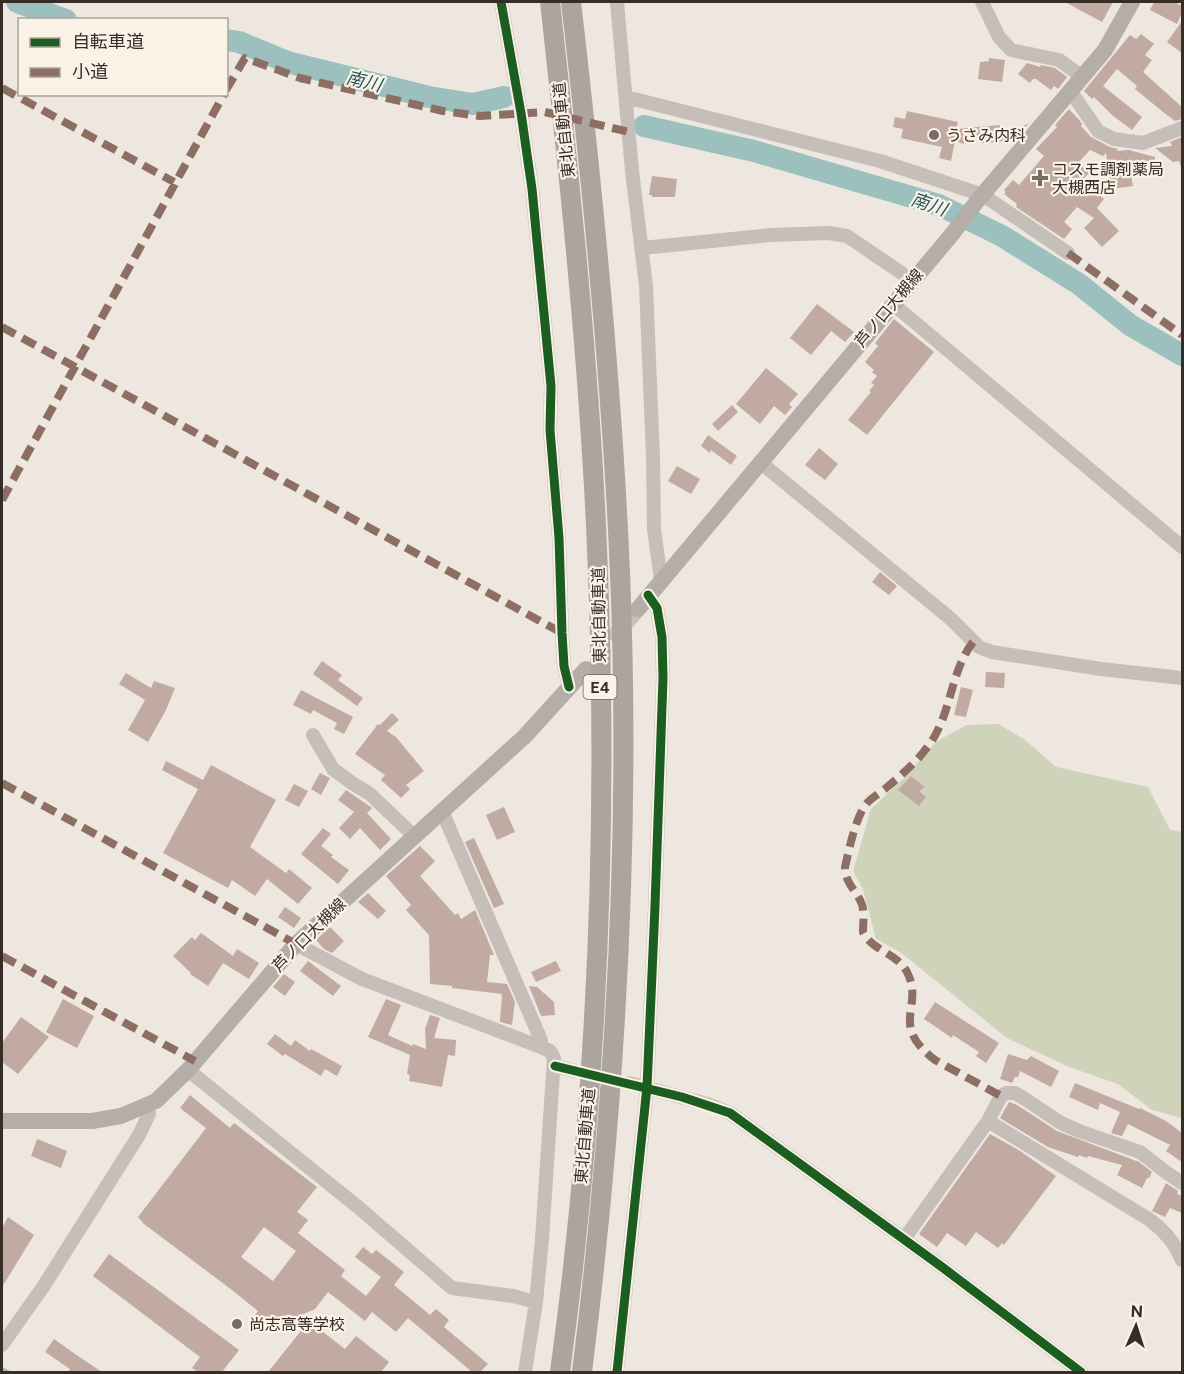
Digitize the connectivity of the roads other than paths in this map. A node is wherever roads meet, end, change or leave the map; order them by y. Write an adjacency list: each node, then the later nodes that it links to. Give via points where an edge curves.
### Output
1 (501, 2): 23 (street, via 532,189 551,386 562,633)
2 (550, 2): 43 (highway, 東北自動車道 / E4, via 583,324 598,564 601,712 597,951 590,1086)
3 (571, 2): 44 (highway, 東北自動車道 / E4, via 604,313 620,575 623,713 610,1089)
4 (617, 2): 9 (street)
5 (982, 2): 7 (street, via 999,37 1011,50 1059,60)
6 (1132, 2): 7 (main road, 芦ノ口大槻線, via 1106,51)
7 (1083, 78): 8 (main road, 芦ノ口大槻線)
8 (1071, 92): 10 (street, via 1098,131 1114,139 1143,143); 11 (main road, 芦ノ口大槻線)
9 (626, 97): 11 (street, via 880,161); 12 (street)
10 (1182, 128)
11 (980, 198): 13 (street); 14 (main road, 芦ノ口大槻線)
12 (642, 248): 14 (street, via 828,233 847,236); 18 (street, via 654,529)
13 (1068, 253)
14 (912, 280): 15 (main road, 芦ノ口大槻線)
15 (893, 304): 16 (main road, 芦ノ口大槻線); 17 (street)
16 (760, 462): 18 (main road, 芦ノ口大槻線); 22 (street, via 951,619 979,647 1101,669)
17 (1182, 547)
18 (661, 580): 19 (main road, 芦ノ口大槻線)
19 (648, 595): 20 (main road, 芦ノ口大槻線); 33 (street, via 660,620 663,678)
20 (638, 609)
21 (586, 669): 23 (main road, 芦ノ口大槻線)
22 (1182, 678)
23 (569, 687): 25 (main road, 芦ノ口大槻線, via 525,736)
24 (313, 735): 26 (street, via 333,769 370,794)
25 (442, 811): 26 (main road, 芦ノ口大槻線); 28 (street)
26 (414, 836): 27 (main road, 芦ノ口大槻線)
27 (296, 944): 28 (street, via 362,979); 30 (main road, 芦ノ口大槻線)
28 (541, 1047): 29 (street, via 550,1052)
29 (555, 1066): 31 (street); 40 (street)
30 (188, 1070): 34 (main road, 芦ノ口大槻線); 40 (street, via 452,1288)
31 (575, 1071)
32 (629, 1083): 33 (street)
33 (646, 1087): 38 (street, via 730,1113); 45 (street)
34 (148, 1105): 35 (main road, 芦ノ口大槻線, via 121,1116 93,1121); 41 (street, via 149,1114 139,1135)
35 (2, 1121)
36 (988, 1121): 37 (street, via 1003,1094 1015,1093 1070,1127 1140,1152); 38 (street); 39 (street, via 1149,1220)
37 (1182, 1183)
38 (904, 1239): 46 (street)
39 (1181, 1253)
40 (536, 1302): 42 (street)
41 (2, 1345)
42 (525, 1372)
43 (560, 1372)
44 (582, 1372)
45 (617, 1372)
46 (1081, 1372)

